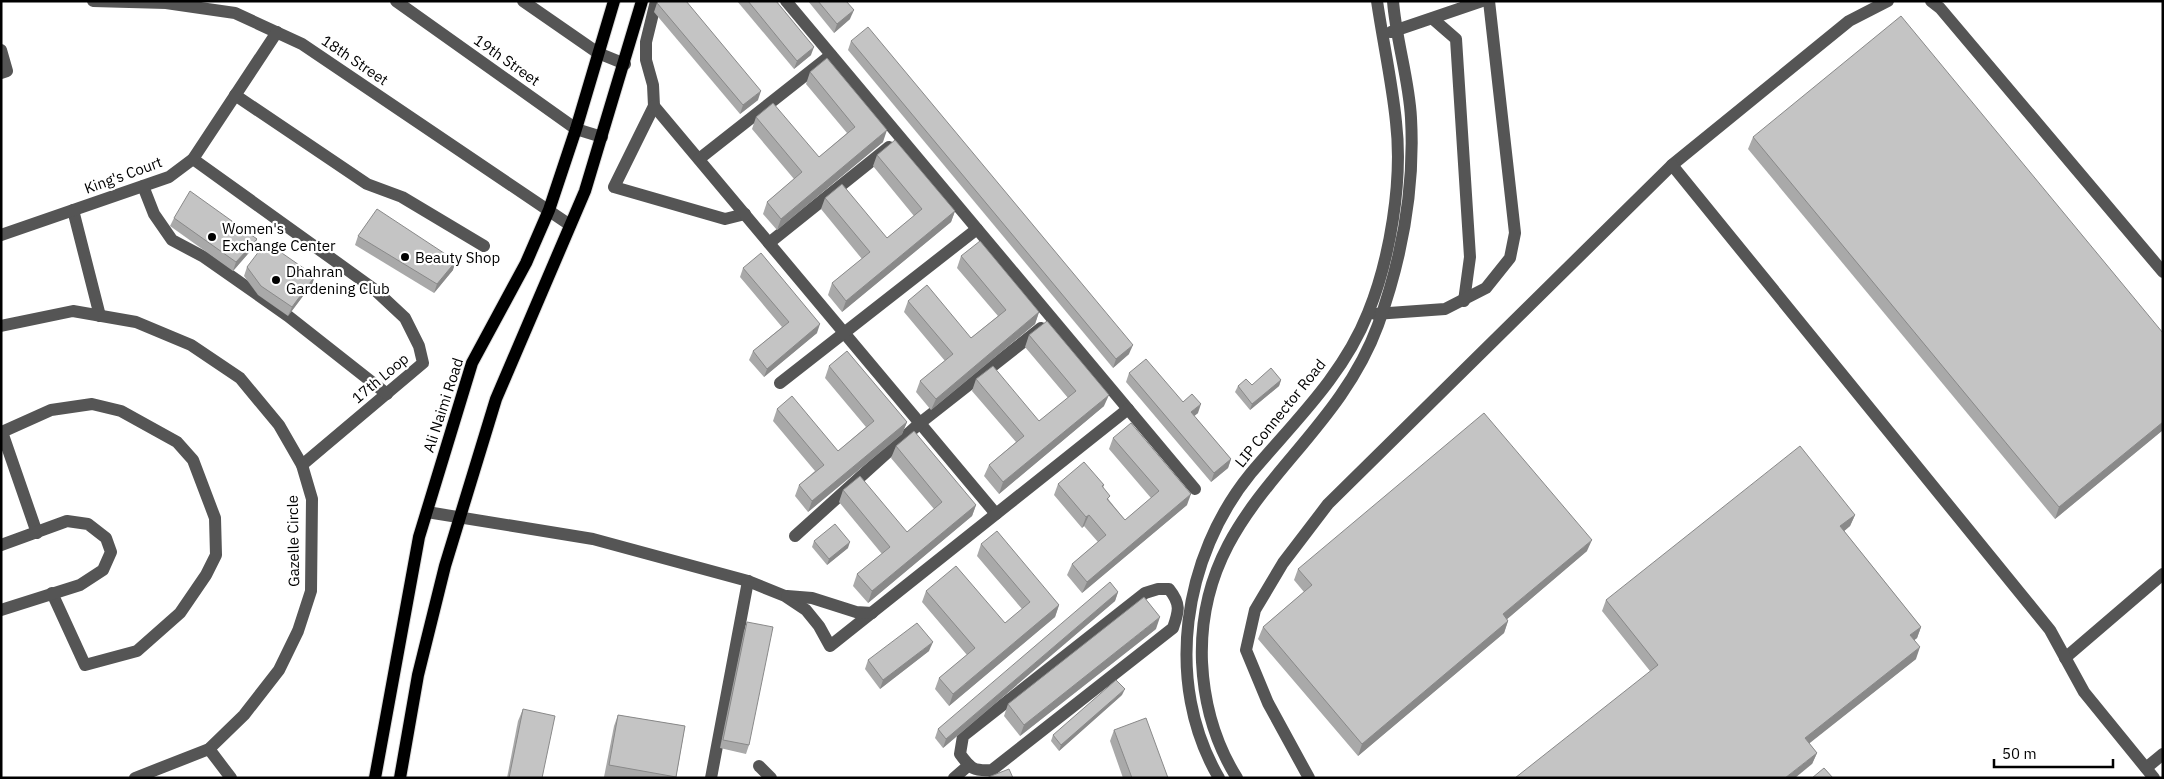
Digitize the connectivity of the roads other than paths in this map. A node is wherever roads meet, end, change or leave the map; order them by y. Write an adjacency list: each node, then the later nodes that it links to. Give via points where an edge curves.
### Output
1 (93, 1): 16 (street, 18th Street, via 166,3 235,13)
2 (396, 1): 25 (street, 19th Street)
3 (523, 1): 19 (street)
4 (614, 1): 19 (main road, Ali Naimi Road)
5 (642, 1): 21 (main road)
6 (656, 1): 24 (street, via 646,42)
7 (786, 1): 20 (street)
8 (1377, 1): 17 (street, LIP Connector Road)
9 (1393, 1): 15 (street)
10 (1482, 1): 14 (street)
11 (1490, 1): 41 (street, via 1515,232 1510,258 1501,272 1486,288)
12 (1888, 1): 30 (street, via 1849,21)
13 (1931, 1): 40 (street)
14 (1433, 19): 15 (street); 41 (street, via 1456,39 1470,257)
15 (1398, 30): 17 (street); 42 (street, via 1411,117 1409,198 1404,240)
16 (277, 32): 23 (street, King's Court); 33 (street, 18th Street, via 302,44)
17 (1382, 35): 43 (street, LIP Connector Road, via 1397,125 1396,179 1387,252)
18 (1, 50): 22 (street, via 7,70)
19 (598, 54): 21 (street); 25 (main road, Ali Naimi Road)
20 (831, 55): 27 (street); 29 (street)
21 (625, 64): 26 (main road)
22 (1, 73)
23 (235, 95): 28 (street, King's Court); 39 (street, via 367,184 402,197)
24 (654, 106): 29 (street); 34 (street, via 614,187 725,218)
25 (576, 129): 26 (street, 19th Street); 33 (main road, Ali Naimi Road)
26 (602, 137): 35 (main road)
27 (901, 138): 36 (street); 38 (street)
28 (193, 159): 31 (street, King's Court, via 169,177); 49 (street, 17th Loop, via 374,289 404,318 419,346 423,363)
29 (699, 159): 34 (street)
30 (1672, 165): 68 (street, via 2050,630); 83 (street, via 1328,504 1278,571 1255,610 1246,650 1268,702)
31 (143, 186): 32 (street, King's Court); 49 (street, via 154,214 172,240 204,257 288,316)
32 (73, 210): 37 (street, King's Court); 44 (street)
33 (549, 210): 35 (street, 18th Street); 54 (main road, Ali Naimi Road, via 526,262 472,363)
34 (745, 214): 38 (street)
35 (570, 225): 56 (main road, via 496,399)
36 (977, 229): 45 (street); 47 (street)
37 (1, 235)
38 (769, 243): 47 (street)
39 (484, 246)
40 (2163, 272)
41 (1464, 301): 42 (street, via 1445,309)
42 (1381, 314): 43 (street); 82 (street, via 1364,356 1342,394 1256,499 1232,535 1208,594 1202,647 1203,678 1215,733)
43 (1368, 315): 67 (street, LIP Connector Road, via 1325,388 1251,474 1226,509 1208,544 1198,575 1189,612)
44 (100, 316): 46 (street, Gazelle Circle, via 73,311); 52 (street, Gazelle Circle, via 136,322 191,345 240,378 279,425)
45 (1052, 319): 50 (street); 51 (street)
46 (1, 326)
47 (845, 334): 48 (street); 51 (street)
48 (780, 383)
49 (386, 394): 52 (street, 17th Loop)
50 (1128, 409): 53 (street); 55 (street)
51 (920, 423): 55 (street); 58 (street)
52 (302, 465): 69 (street, Gazelle Circle, via 312,499 311,592 298,631 279,670 244,715)
53 (1195, 489)
54 (427, 512): 56 (street); 76 (main road, Ali Naimi Road, via 419,537)
55 (996, 514): 65 (street)
56 (460, 517): 61 (street, via 594,539); 77 (main road, via 418,675)
57 (37, 533): 59 (street); 62 (street, via 67,520 88,524 106,538 111,552 103,570 80,585); 62 (street, via 2,432 51,410 92,404 121,411 177,442 193,460 215,518 216,555 206,575 180,613 137,651 85,665)
58 (795, 536)
59 (1, 545)
60 (2163, 574): 68 (street)
61 (748, 580): 63 (street); 78 (street)
62 (52, 594): 64 (street)
63 (785, 596): 65 (street, via 812,598 856,612); 65 (street, via 806,610 830,646)
64 (1, 610)
65 (872, 613)
66 (1173, 628): 67 (street); 71 (street, via 992,770 979,771); 71 (street, via 1178,614 1177,599 1169,589 1145,593 963,736 960,754)
67 (1186, 645): 81 (street, LIP Connector Road, via 1186,674 1192,712)
68 (2065, 658): 73 (street, via 2084,692)
69 (209, 749): 74 (street, Gazelle Circle); 75 (street)
70 (2163, 754): 73 (street)
71 (969, 765): 80 (street)
72 (759, 766): 79 (street)
73 (2146, 768): 84 (street)
74 (134, 778)
75 (231, 778)
76 (375, 778)
77 (400, 778)
78 (711, 778)
79 (771, 778)
80 (954, 778)
81 (1219, 778)
82 (1237, 778)
83 (1309, 778)
84 (2154, 778)

